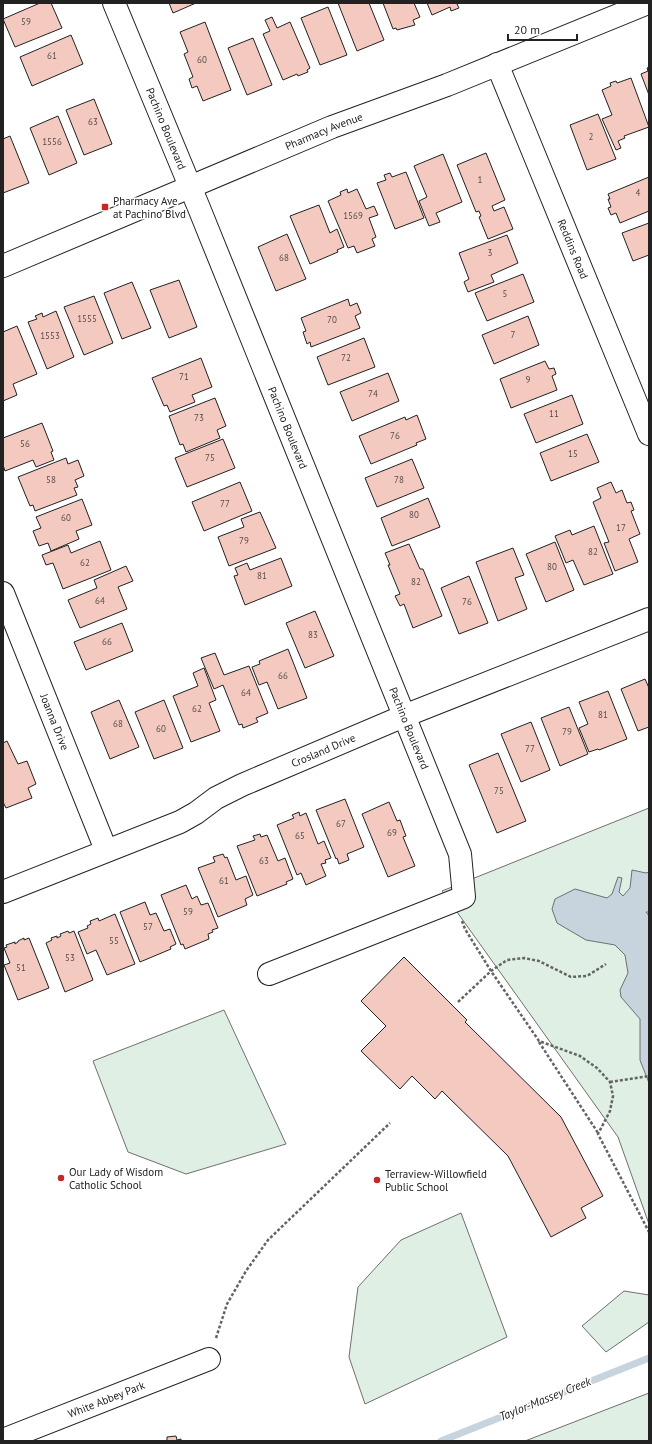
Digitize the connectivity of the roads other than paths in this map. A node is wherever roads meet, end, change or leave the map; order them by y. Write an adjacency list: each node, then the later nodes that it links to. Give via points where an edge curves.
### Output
1 (114, 3): 4 (street, Pachino Boulevard)
2 (648, 3): 3 (street, Pharmacy Avenue)
3 (497, 64): 4 (street, Pharmacy Avenue, via 332,127); 6 (street, Reddins Road)
4 (190, 188): 5 (street, Pharmacy Avenue); 9 (street, Pachino Boulevard)
5 (3, 266)
6 (649, 434)
7 (3, 593): 10 (street, Joanna Drive)
8 (649, 619): 9 (street, Crosland Drive)
9 (404, 716): 10 (street, Crosland Drive, via 242,785 216,798 180,822); 12 (street, Pachino Boulevard, via 460,854 464,897)
10 (106, 850): 11 (street, Crosland Drive)
11 (3, 892)
12 (269, 974)
13 (209, 1359): 14 (street, White Abbey Park)
14 (3, 1440)

